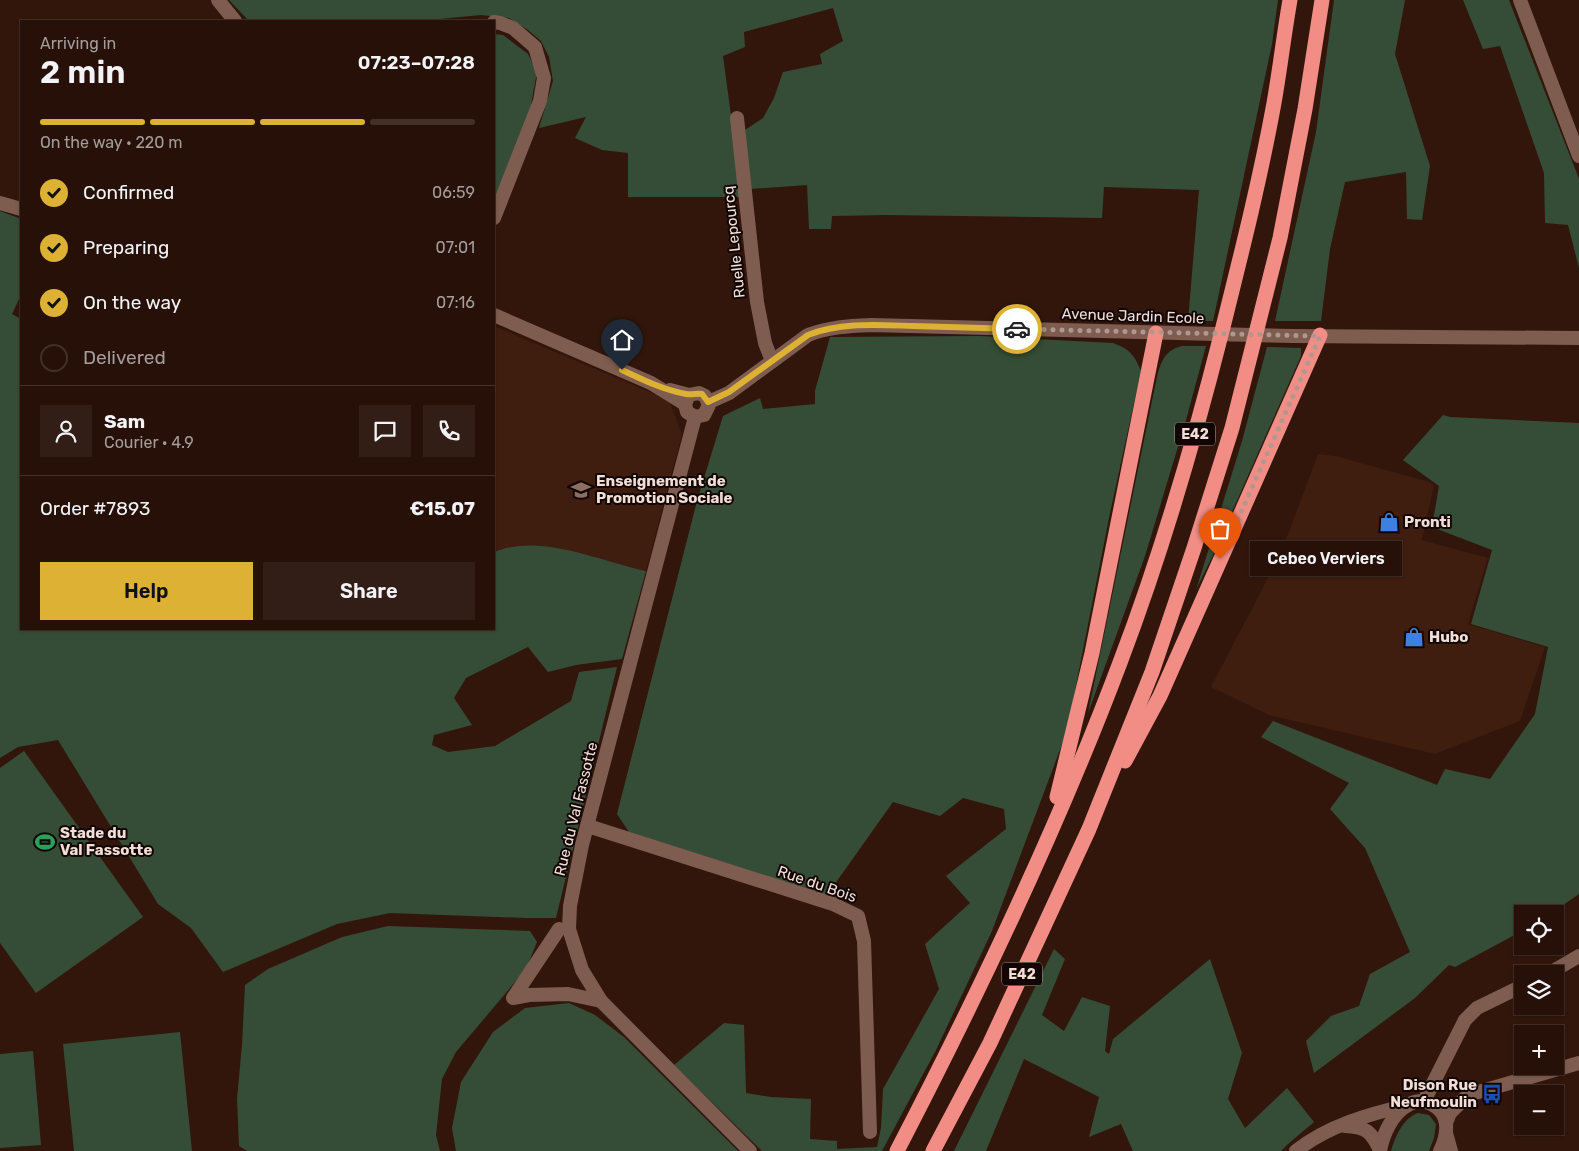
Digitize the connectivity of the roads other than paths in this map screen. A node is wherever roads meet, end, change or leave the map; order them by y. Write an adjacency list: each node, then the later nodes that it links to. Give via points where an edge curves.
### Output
1 (218, 0): 5 (street)
2 (1290, 0): 22 (highway, E42, via 1248,230 1200,420 1123,656)
3 (1322, 0): 21 (highway, E42, via 1280,238 1232,428 1152,672)
4 (1520, 0): 8 (street)
5 (233, 20)
6 (495, 22): 11 (street, via 513,28 534,47 544,78 540,101)
7 (737, 118): 16 (street, Ruelle Lepourcq, via 757,302)
8 (1579, 156)
9 (0, 202): 10 (street)
10 (20, 210)
11 (495, 215)
12 (495, 315): 17 (street)
13 (1156, 333): 14 (street, Avenue Jardin Ecole); 16 (street, Avenue Jardin Ecole, via 871,325 836,327 808,335); 22 (highway, via 1092,654)
14 (1320, 336): 15 (street, Avenue Jardin Ecole); 21 (highway, via 1160,696)
15 (1579, 338)
16 (772, 361): 18 (street, Avenue Jardin Ecole, via 729,392)
17 (687, 399): 18 (street, via 702,394); 19 (street, via 687,412)
18 (708, 402): 19 (street, via 707,412)
19 (695, 417): 20 (street, Rue du Val Fassotte)
20 (588, 826): 27 (street, Rue du Val Fassotte, via 570,906 569,929 582,970); 33 (street, Rue du Bois, via 834,904 858,916 864,941)
21 (1089, 829): 36 (highway, E42, via 990,1043)
22 (1042, 851): 35 (highway, E42, via 986,974)
23 (559, 929): 27 (street, via 513,998 568,994)
24 (1579, 956): 25 (street)
25 (1564, 965)
26 (1514, 990): 29 (street, via 1477,1008 1465,1020)
27 (601, 1001): 34 (street, Rue du Val Fassotte)
28 (1579, 1063): 32 (street, via 1468,1094 1450,1113)
29 (1424, 1101): 30 (street); 32 (street, via 1443,1115)
30 (1408, 1104): 31 (street); 38 (street, via 1392,1121)
31 (1339, 1126): 37 (street, via 1310,1139); 38 (street, via 1369,1132)
32 (1446, 1128): 39 (street); 40 (street)
33 (870, 1132)
34 (750, 1151)
35 (897, 1151)
36 (933, 1151)
37 (1296, 1151)
38 (1380, 1151)
39 (1440, 1151)
40 (1451, 1151)

